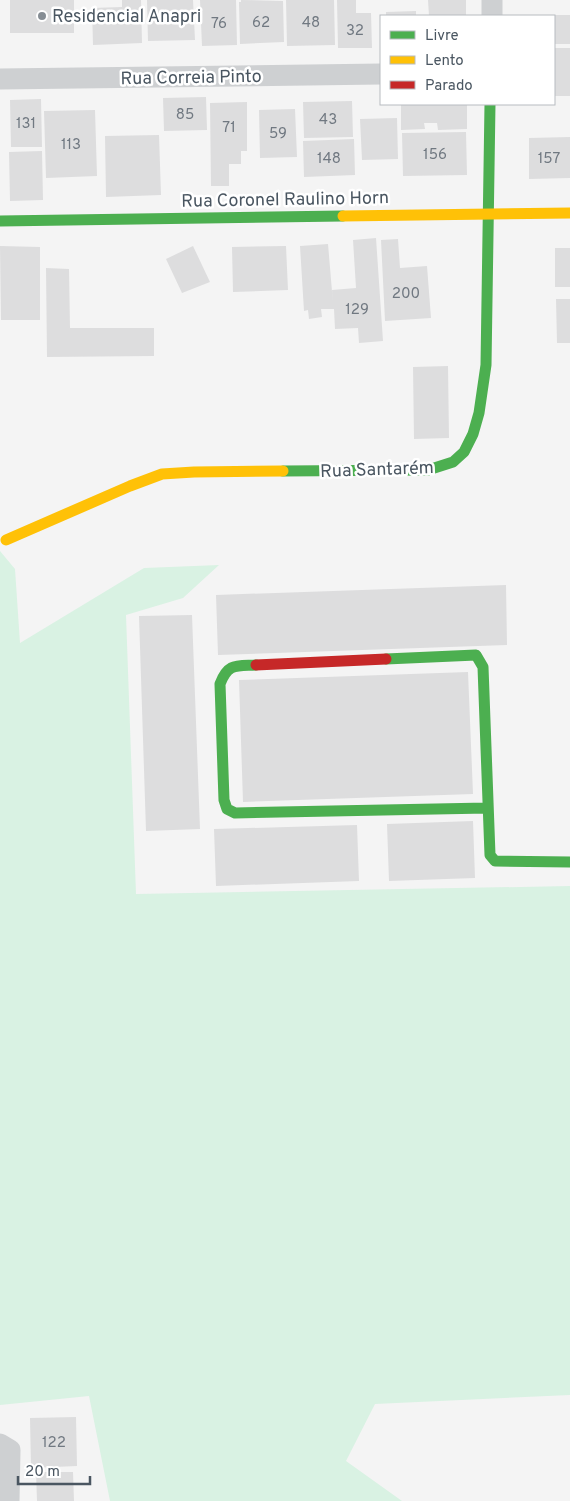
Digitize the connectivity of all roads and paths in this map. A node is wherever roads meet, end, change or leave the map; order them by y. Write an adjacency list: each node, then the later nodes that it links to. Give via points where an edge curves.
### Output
1 (492, 0): 2 (street)
2 (492, 15)
3 (380, 74): 4 (street, Rua Correia Pinto)
4 (0, 79)
5 (490, 105): 7 (street, Rua Santarém)
6 (570, 213): 7 (street, Rua Coronel Raulino Horn)
7 (489, 214): 8 (street, Rua Coronel Raulino Horn); 9 (street, Rua Santarém, via 486,362 479,412 472,438 463,454 450,464 428,470 162,474)
8 (0, 221)
9 (6, 540)
10 (488, 808): 10 (street, via 483,667 476,655 232,666 224,673 220,684 224,800 227,809 234,814); 11 (street, via 490,855 495,861)
11 (570, 862)
12 (0, 1444): 13 (street, via 10,1450)
13 (9, 1501)

